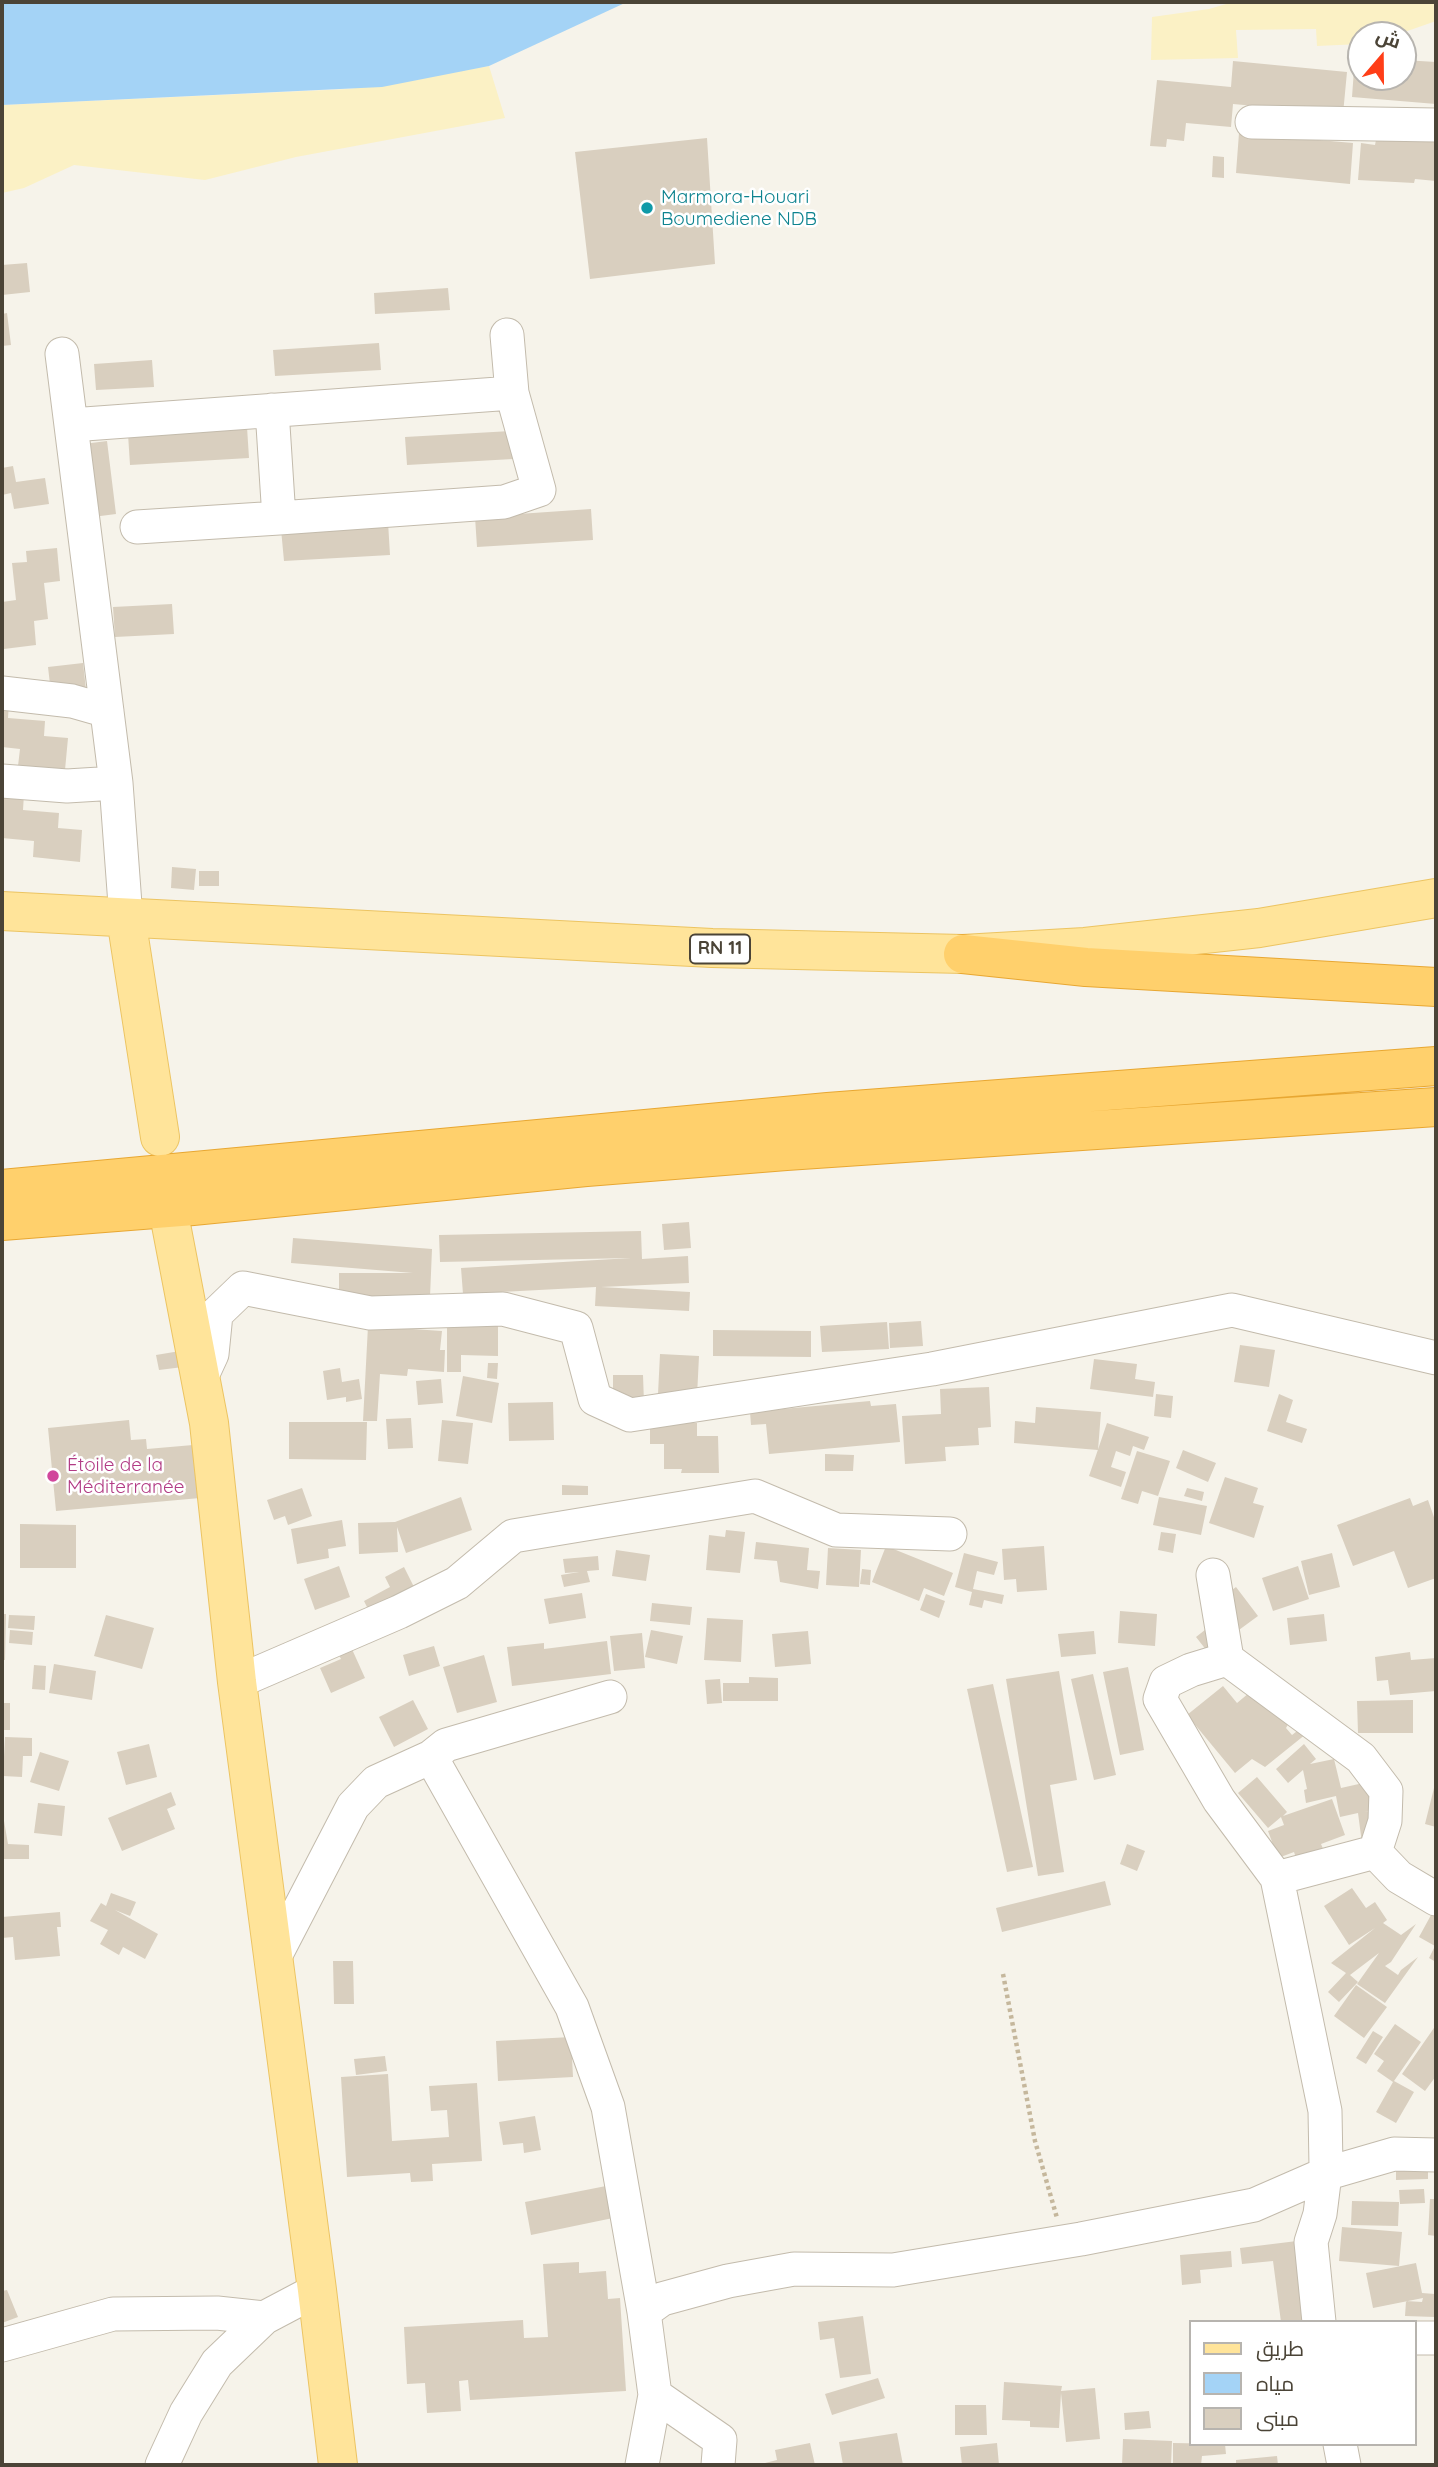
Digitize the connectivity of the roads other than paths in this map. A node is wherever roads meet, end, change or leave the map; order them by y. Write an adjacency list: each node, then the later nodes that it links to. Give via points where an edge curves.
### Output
1 (1252, 122): 2 (street)
2 (1436, 125)
3 (507, 335): 5 (street)
4 (62, 354): 7 (street)
5 (512, 393): 6 (street); 8 (street, via 539,490 504,502)
6 (272, 410): 7 (street); 8 (street)
7 (71, 425): 11 (street)
8 (279, 518): 9 (street)
9 (136, 527)
10 (2, 693): 11 (street, via 72,701)
11 (107, 711): 13 (street)
12 (2, 781): 13 (street, via 67,786)
13 (116, 783): 17 (street)
14 (1436, 898): 19 (main road, RN 11, via 1259,928 1086,947)
15 (2, 911): 16 (main road, RN 11)
16 (67, 916): 17 (main road, RN 11); 20 (main road, via 92,926 113,942)
17 (126, 918): 18 (main road, RN 11); 20 (main road)
18 (188, 921): 19 (main road, RN 11, via 712,948); 20 (main road, via 154,934 140,953)
19 (963, 954): 21 (highway, via 1086,967)
20 (134, 977): 24 (main road)
21 (1436, 987)
22 (1436, 1066): 25 (highway, via 828,1112)
23 (1436, 1107): 27 (highway, via 586,1167)
24 (160, 1137)
25 (2, 1189)
26 (168, 1209): 29 (main road)
27 (2, 1221)
28 (1436, 1358): 29 (street, via 1232,1310 932,1369 630,1415 594,1399 576,1328 503,1309 370,1312 243,1288 216,1314 212,1354)
29 (200, 1380): 33 (main road)
30 (950, 1534): 33 (street, via 836,1530 755,1496 513,1536 457,1583)
31 (1213, 1575): 32 (street)
32 (1227, 1658): 36 (street, via 1361,1758 1386,1791 1385,1821); 37 (street, via 1166,1682 1160,1699 1219,1800)
33 (237, 1682): 39 (main road)
34 (610, 1697): 35 (street, via 446,1745)
35 (431, 1757): 39 (street, via 376,1782 353,1806); 43 (street, via 572,2007 608,2107)
36 (1375, 1852): 37 (street); 38 (street, via 1399,1877)
37 (1277, 1878): 41 (street, via 1325,2111)
38 (1436, 1899)
39 (272, 1962): 42 (main road)
40 (1436, 2155): 41 (street, via 1394,2154)
41 (1325, 2174): 43 (street, via 1255,2206 893,2270 794,2269 662,2299); 45 (street, via 1311,2242)
42 (317, 2290): 44 (street); 52 (main road)
43 (644, 2312): 49 (street)
44 (264, 2318): 48 (street, via 113,2314); 51 (street, via 217,2363 186,2413)
45 (1319, 2320)
46 (1436, 2337): 47 (street)
47 (1417, 2338)
48 (2, 2345)
49 (655, 2395): 53 (street); 54 (street, via 720,2440)
50 (1340, 2446): 55 (street)
51 (162, 2465)
52 (338, 2465)
53 (642, 2465)
54 (718, 2465)
55 (1344, 2465)

